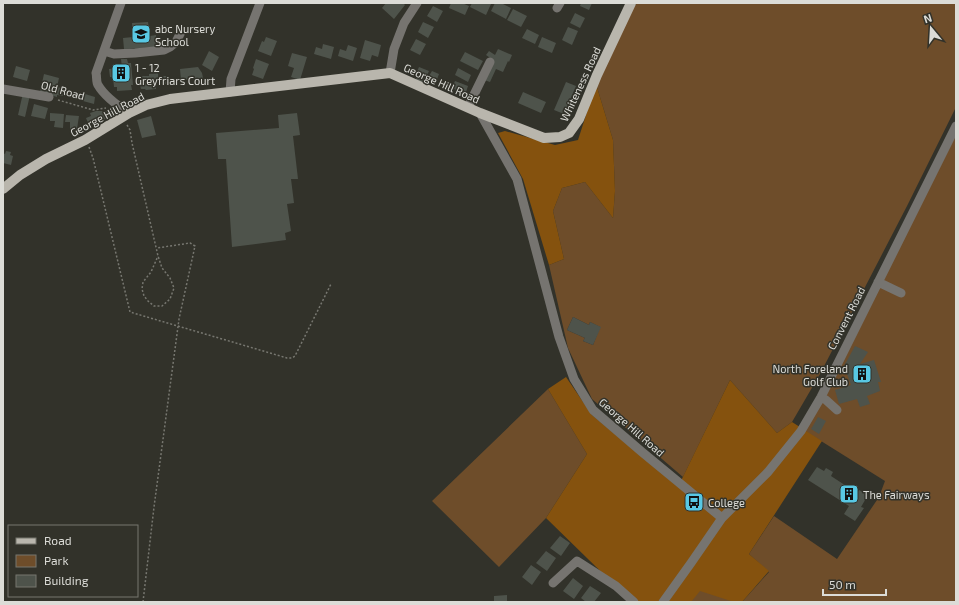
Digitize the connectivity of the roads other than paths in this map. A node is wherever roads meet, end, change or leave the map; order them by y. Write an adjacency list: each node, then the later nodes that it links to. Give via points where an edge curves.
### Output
1 (121, 3): 6 (street)
2 (260, 3): 10 (street, via 231,79)
3 (418, 3): 8 (street, via 404,23 394,49)
4 (631, 3): 13 (main road, Whiteness Road, via 579,120 569,133 560,137 544,138)
5 (181, 32): 6 (street, via 176,42 164,50 114,54)
6 (104, 51): 14 (street, via 96,73 97,84)
7 (490, 62): 12 (street)
8 (390, 73): 10 (main road, George Hill Road); 12 (main road, George Hill Road)
9 (3, 89): 11 (street, Old Road)
10 (230, 92): 14 (main road, George Hill Road, via 170,99 146,105)
11 (48, 97)
12 (468, 107): 13 (main road, George Hill Road)
13 (480, 113): 21 (street, George Hill Road, via 517,179 559,337 574,379 593,410)
14 (125, 116): 16 (main road, George Hill Road, via 46,159)
15 (956, 126): 17 (street, Convent Road)
16 (3, 189)
17 (878, 282): 18 (street); 19 (street, Convent Road)
18 (901, 293)
19 (820, 397): 20 (street); 21 (street, Convent Road, via 801,431 768,472)
20 (837, 410)
21 (722, 518): 24 (street, Convent Road)
22 (553, 584): 23 (street, via 577,561 616,586)
23 (634, 602)
24 (663, 602)

